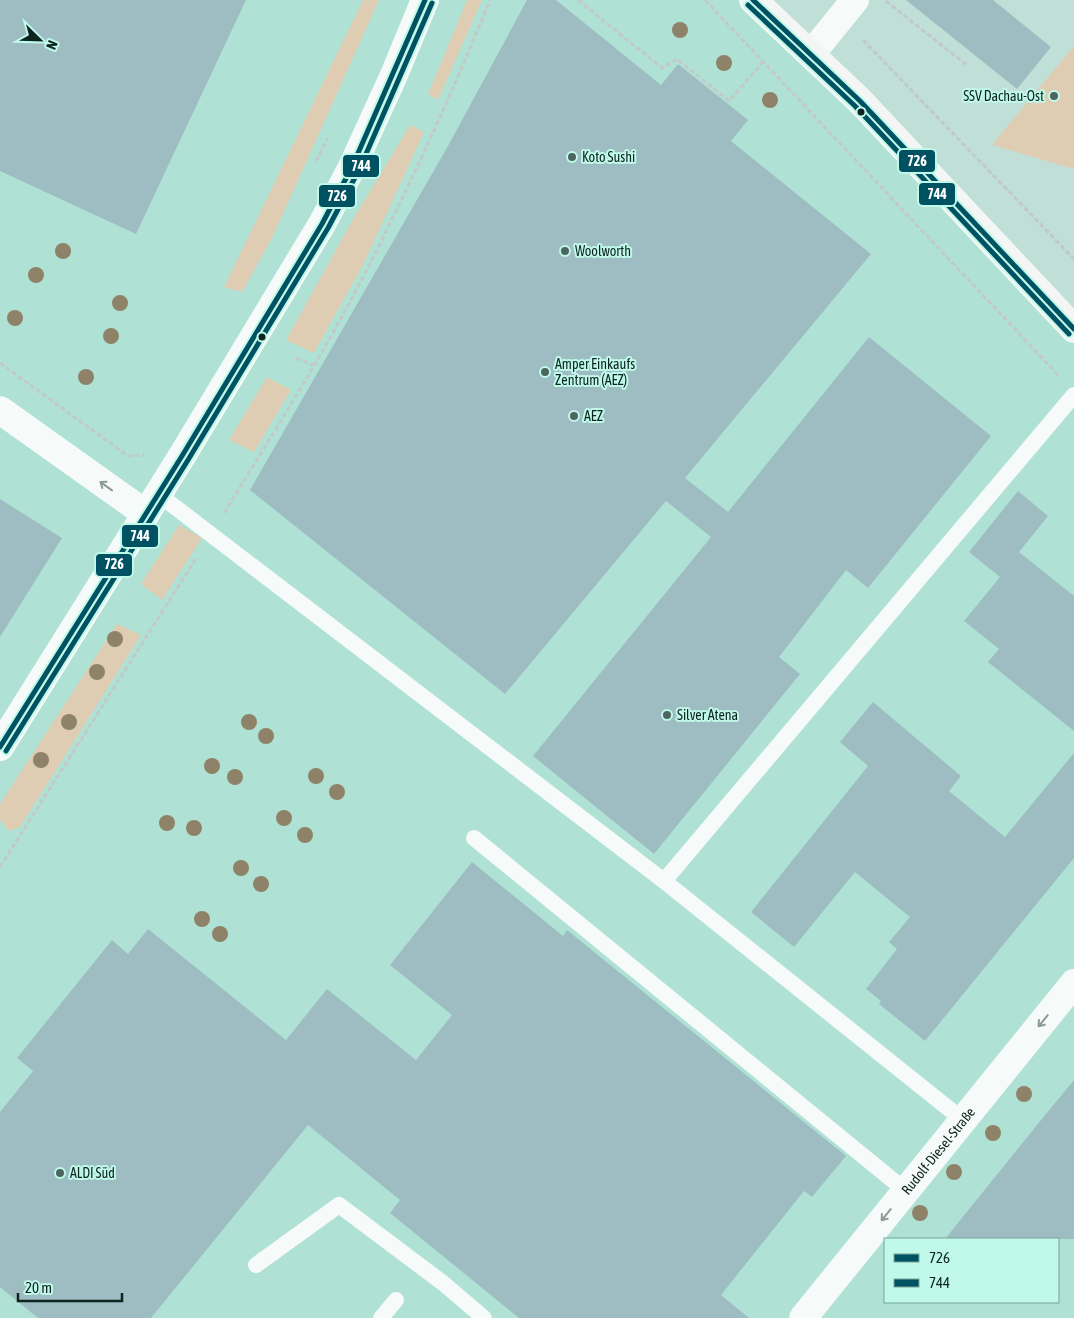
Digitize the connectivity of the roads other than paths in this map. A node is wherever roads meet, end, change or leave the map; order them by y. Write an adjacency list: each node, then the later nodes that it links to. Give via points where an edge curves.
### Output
1 (425, 0): 8 (street, via 383,100 322,224)
2 (753, 0): 4 (main road)
3 (848, 8): 4 (street)
4 (811, 54): 5 (main road, via 860,101)
5 (1074, 329)
6 (1074, 395): 11 (lane)
7 (0, 410): 8 (street, one-way to 7)
8 (152, 504): 9 (street); 11 (lane, via 211,535)
9 (0, 747)
10 (474, 838): 14 (lane)
11 (664, 881): 13 (lane)
12 (1074, 983): 13 (street, Rudolf-Diesel-Straße, one-way to 13)
13 (963, 1120): 14 (street, Rudolf-Diesel-Straße)
14 (906, 1191): 19 (street, Rudolf-Diesel-Straße, one-way to 19)
15 (256, 1265): 18 (lane, via 340,1205)
16 (396, 1300): 17 (lane)
17 (381, 1318)
18 (484, 1318)
19 (803, 1318)

